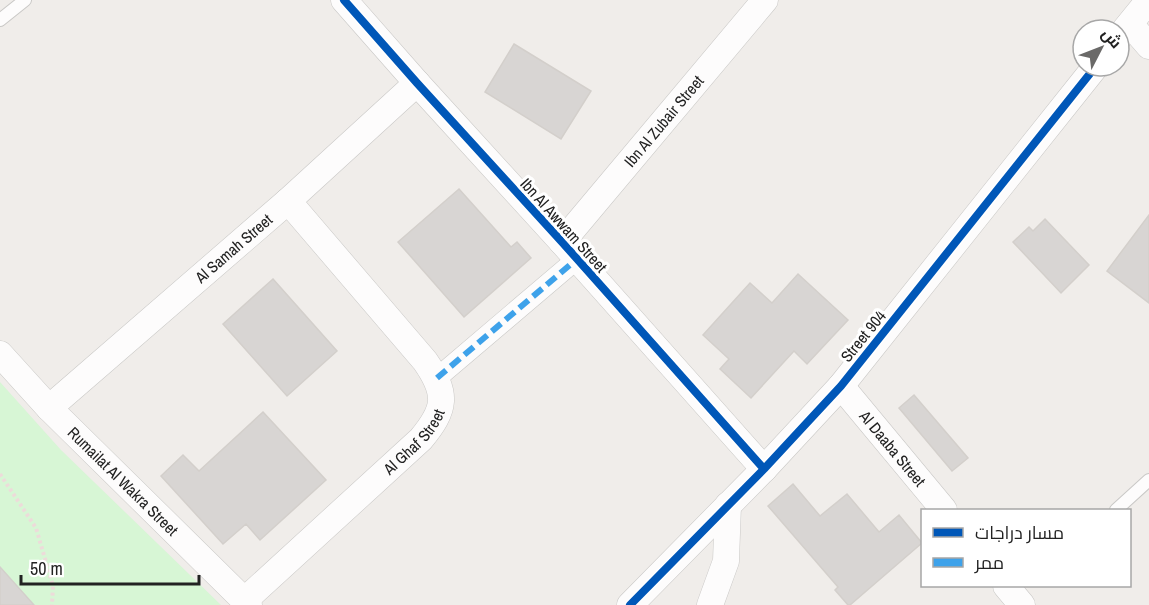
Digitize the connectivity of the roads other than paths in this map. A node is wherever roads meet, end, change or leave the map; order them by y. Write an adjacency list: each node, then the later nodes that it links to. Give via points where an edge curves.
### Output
1 (25, 0): 5 (lane)
2 (344, 0): 10 (street, Ibn Al Awwam Street)
3 (1149, 0): 6 (street)
4 (756, 4): 12 (street, Ibn Al Zubair Street)
5 (0, 20)
6 (1131, 22)
7 (1131, 34): 8 (street)
8 (1149, 46)
9 (1086, 78): 15 (street, Street 904)
10 (417, 83): 11 (street, Al Samah Street); 12 (street, Ibn Al Awwam Street)
11 (288, 201): 14 (street, Al Ghaf Street); 16 (street, Al Samah Street)
12 (569, 250): 14 (street); 17 (street, Ibn Al Awwam Street)
13 (0, 354): 16 (street, Rumailat Al Wakra Street)
14 (437, 378): 22 (street, Al Ghaf Street, via 443,397 435,422 421,439)
15 (841, 386): 17 (street, Street 904); 20 (street, Al Daaba Street)
16 (49, 408): 22 (street, Rumailat Al Wakra Street)
17 (764, 469): 19 (street, Street 904)
18 (1149, 480): 21 (lane)
19 (728, 505): 23 (street, Street 904); 24 (street, via 726,561)
20 (943, 509)
21 (1117, 509)
22 (247, 603)
23 (630, 605)
24 (710, 605)

